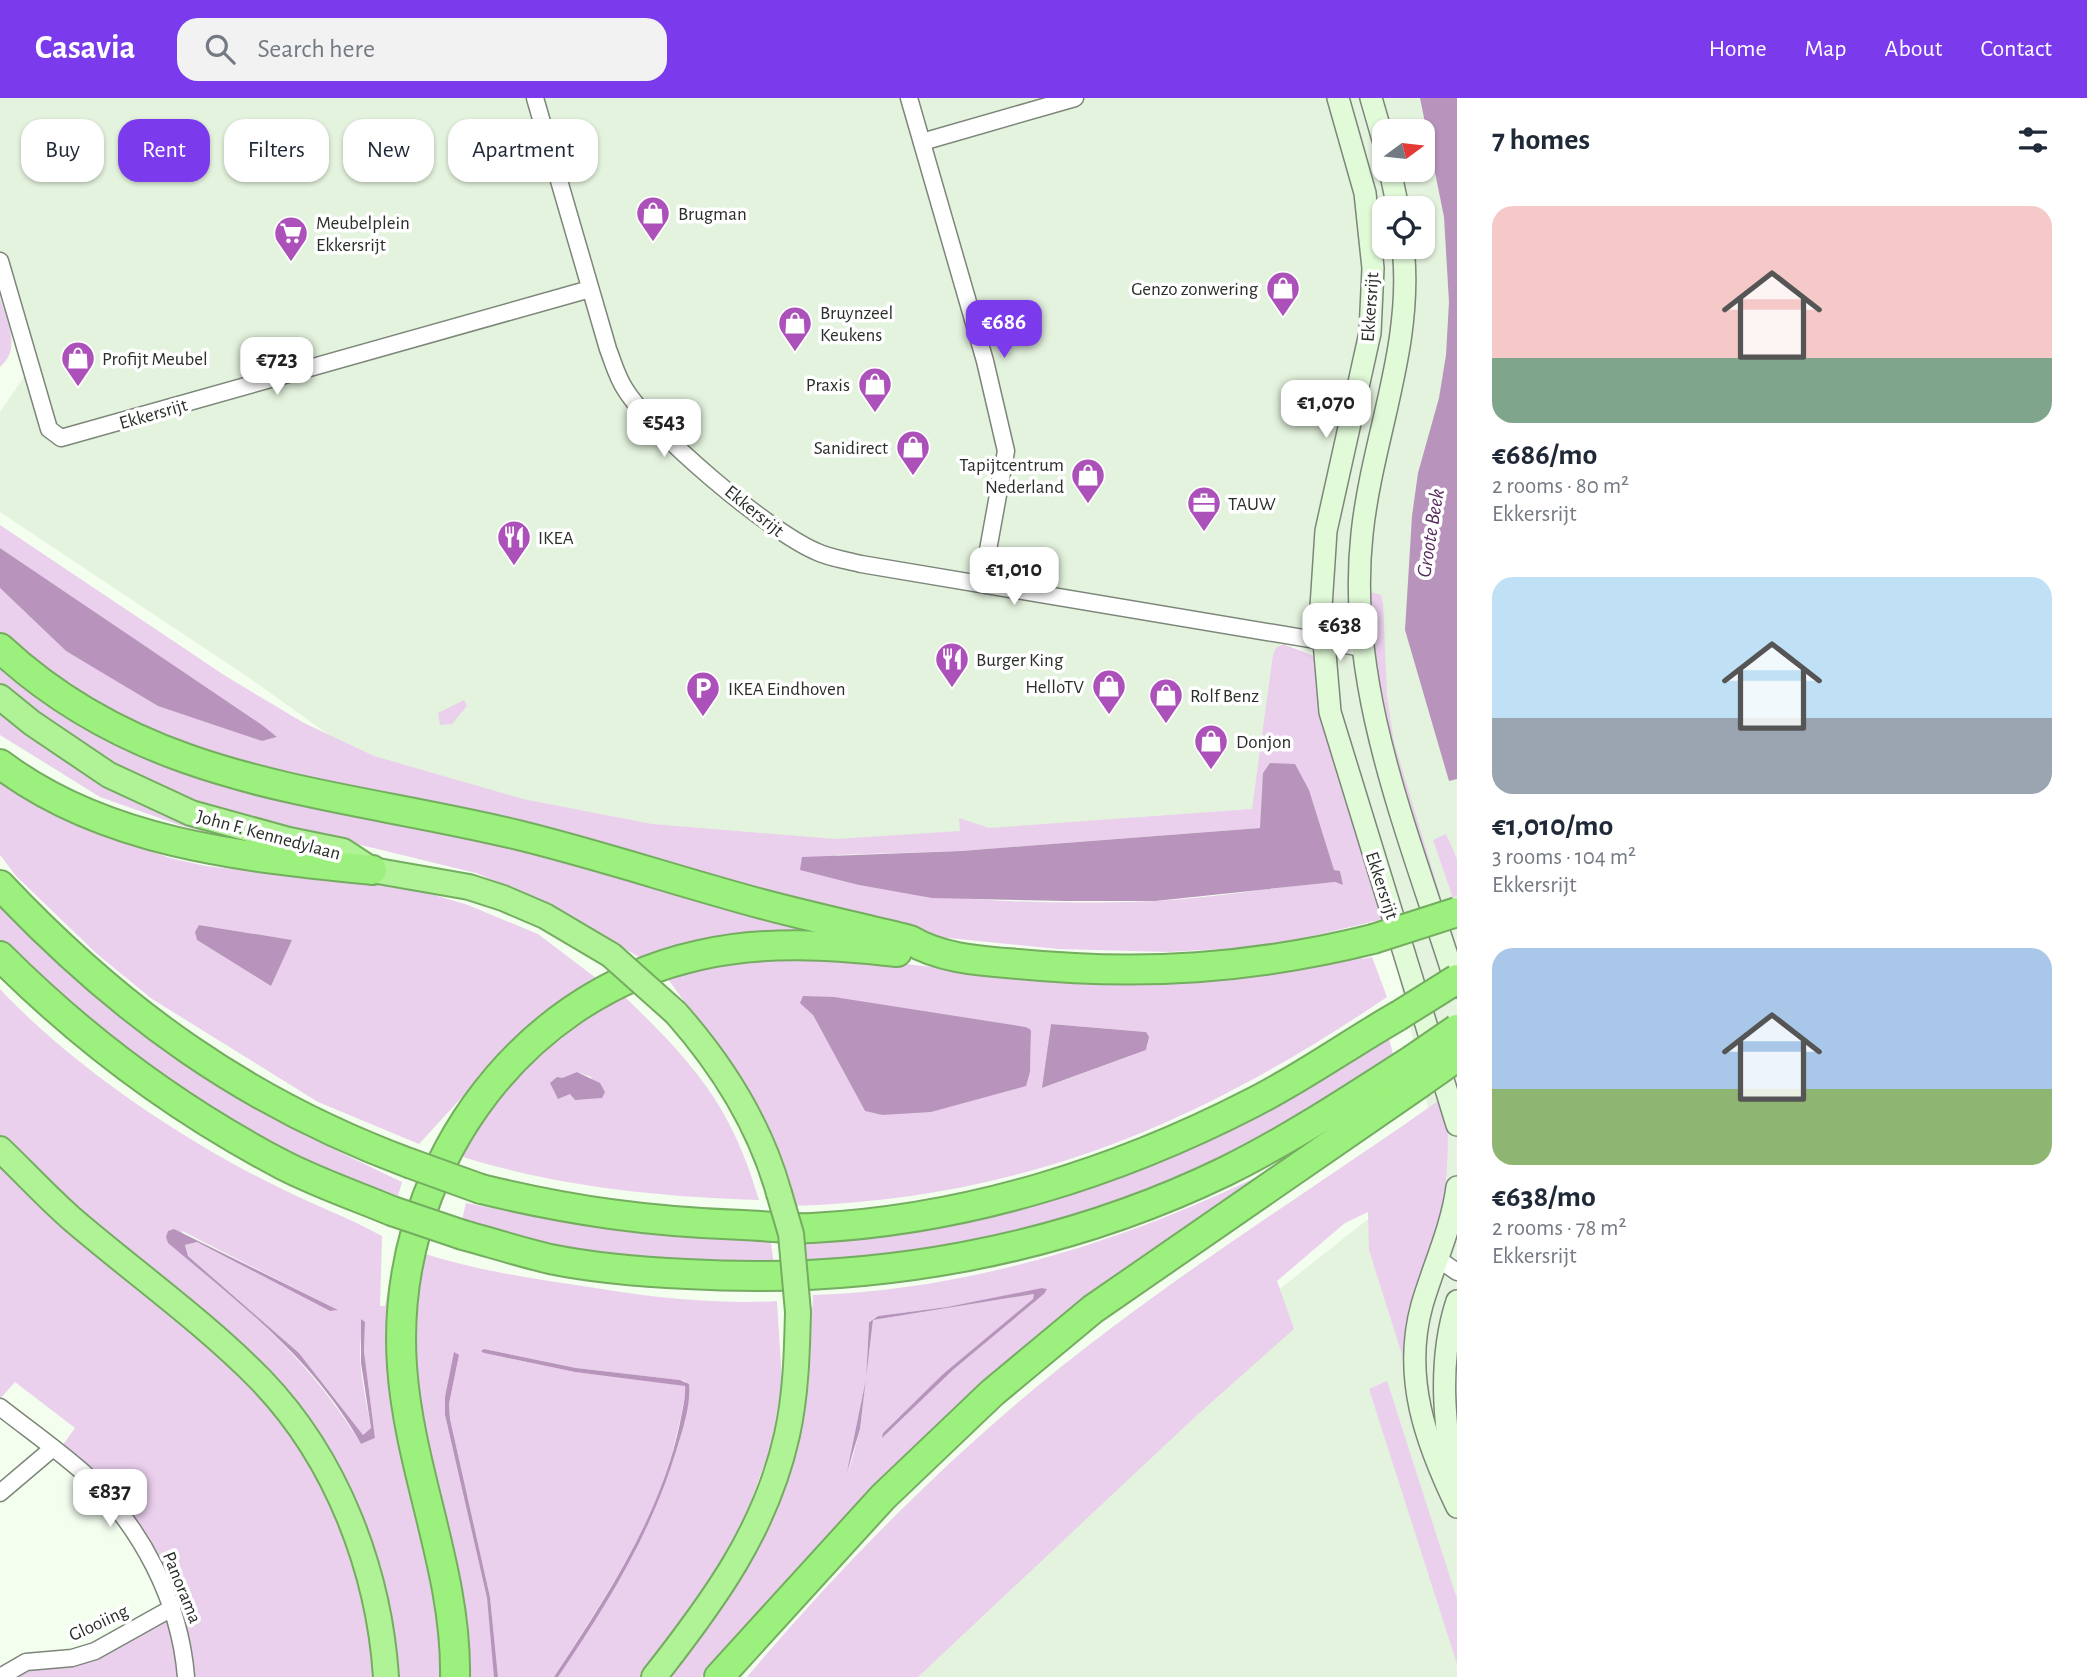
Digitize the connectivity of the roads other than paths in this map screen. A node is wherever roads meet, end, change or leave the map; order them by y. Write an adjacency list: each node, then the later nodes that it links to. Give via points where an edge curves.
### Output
1 (535, 98): 10 (street, Ekkersrijt)
2 (909, 98): 7 (street)
3 (1075, 98): 7 (street)
4 (1338, 98): 12 (main road, Ekkersrijt, via 1365,193 1373,268 1370,333 1326,531 1321,607)
5 (1371, 98): 6 (main road)
6 (1377, 119)
7 (922, 142): 11 (street, via 1006,451)
8 (1404, 259): 14 (main road, Ekkersrijt, via 1402,335 1362,535)
9 (0, 261): 10 (street, Ekkersrijt, via 49,429 61,438)
10 (590, 289): 11 (street, Ekkersrijt, via 624,388 648,418 771,525 818,553)
11 (982, 583): 12 (street, Ekkersrijt)
12 (1324, 642): 14 (street, Ekkersrijt); 24 (main road, Ekkersrijt, via 1330,712)
13 (0, 648): 20 (highway, via 63,698 127,737 206,768 518,835 762,904 911,940)
14 (1363, 648): 23 (main road, Ekkersrijt, via 1382,746)
15 (0, 697): 17 (highway, John F. Kennedylaan, via 109,775 191,813 343,851)
16 (0, 764): 17 (highway, via 85,813 173,843)
17 (372, 870): 44 (highway, John F. Kennedylaan, bridge, via 456,884 503,898 545,916 611,955 701,1042 749,1116 779,1193 791,1234 798,1312 788,1434 760,1521 713,1602)
18 (0, 885): 24 (highway, bridge, via 110,991 216,1069 316,1125 481,1189 563,1209 650,1221 811,1228 978,1206 1088,1173 1201,1128)
19 (1457, 912): 20 (highway, bridge, via 1373,939 1255,964 1158,971 976,961)
20 (924, 948): 43 (highway, via 911,953 791,945 733,949 661,966 607,990 547,1030 508,1066 458,1131 426,1195 410,1258 401,1323 406,1406 447,1591)
21 (0, 956): 27 (highway, bridge, via 107,1053 180,1107 286,1167 463,1235 551,1259 646,1272 740,1278 861,1273 995,1252 1104,1220 1226,1171)
22 (1457, 979): 24 (highway, bridge)
23 (1457, 987)
24 (1411, 1017): 28 (main road, Ekkersrijt)
25 (1457, 1029): 27 (highway, bridge)
26 (1457, 1057): 27 (highway, bridge)
27 (1416, 1072): 45 (highway, via 1093,1309 992,1393 883,1497)
28 (1457, 1125)
29 (0, 1149): 42 (highway, via 70,1217 232,1352 282,1405 321,1461 355,1531 378,1607)
30 (1457, 1187): 31 (main road)
31 (1437, 1258): 32 (street); 38 (main road, via 1415,1341 1414,1375 1429,1443)
32 (1457, 1272)
33 (1457, 1301): 37 (main road, via 1446,1352 1444,1409)
34 (0, 1407): 35 (street, Panorama)
35 (53, 1448): 36 (street); 39 (street, Panorama, via 86,1475 126,1520)
36 (0, 1493)
37 (1457, 1501)
38 (1457, 1507)
39 (173, 1608): 40 (street, Glooiing, via 94,1651 26,1662); 41 (street, Panorama)
40 (0, 1677)
41 (186, 1677)
42 (386, 1677)
43 (456, 1677)
44 (654, 1677)
45 (719, 1677)

